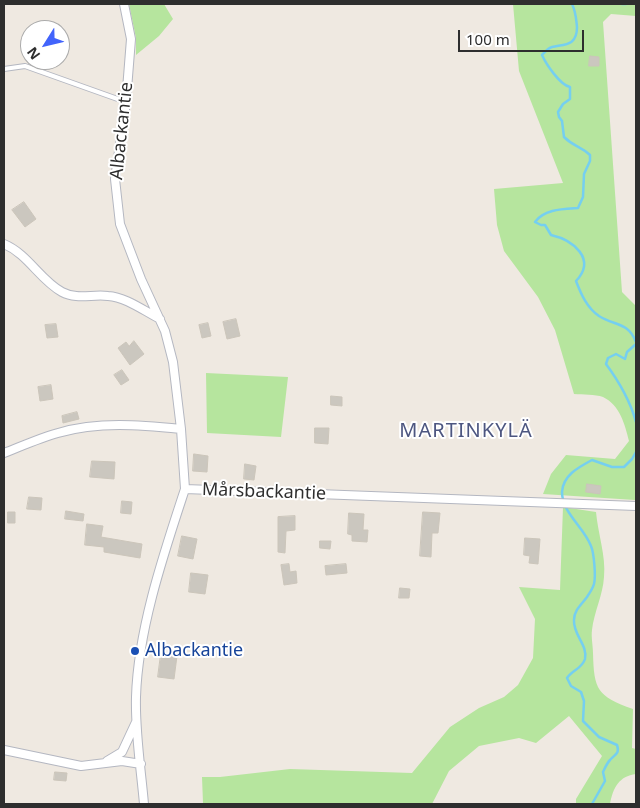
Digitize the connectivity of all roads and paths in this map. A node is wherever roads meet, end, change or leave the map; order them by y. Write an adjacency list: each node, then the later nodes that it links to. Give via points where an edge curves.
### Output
1 (124, 4): 3 (street, Albackantie, via 131,39)
2 (4, 69): 3 (lane, via 24,66)
3 (126, 102): 5 (street, Albackantie, via 115,179 120,224)
4 (4, 244): 5 (street, via 18,252 62,292 78,297 118,298)
5 (160, 319): 6 (street, Albackantie, via 173,362)
6 (181, 429): 7 (street, via 102,425 60,432); 8 (street, Albackantie)
7 (4, 453)
8 (184, 488): 9 (street, Mårsbackantie); 10 (street, Mårsbackantie, via 144,630)
9 (636, 506)
10 (136, 720): 12 (street, via 122,752); 13 (street, Mårsbackantie)
11 (4, 750): 12 (street, via 81,766)
12 (105, 762): 13 (street)
13 (140, 764): 14 (street, Mårsbackantie)
14 (144, 804)

